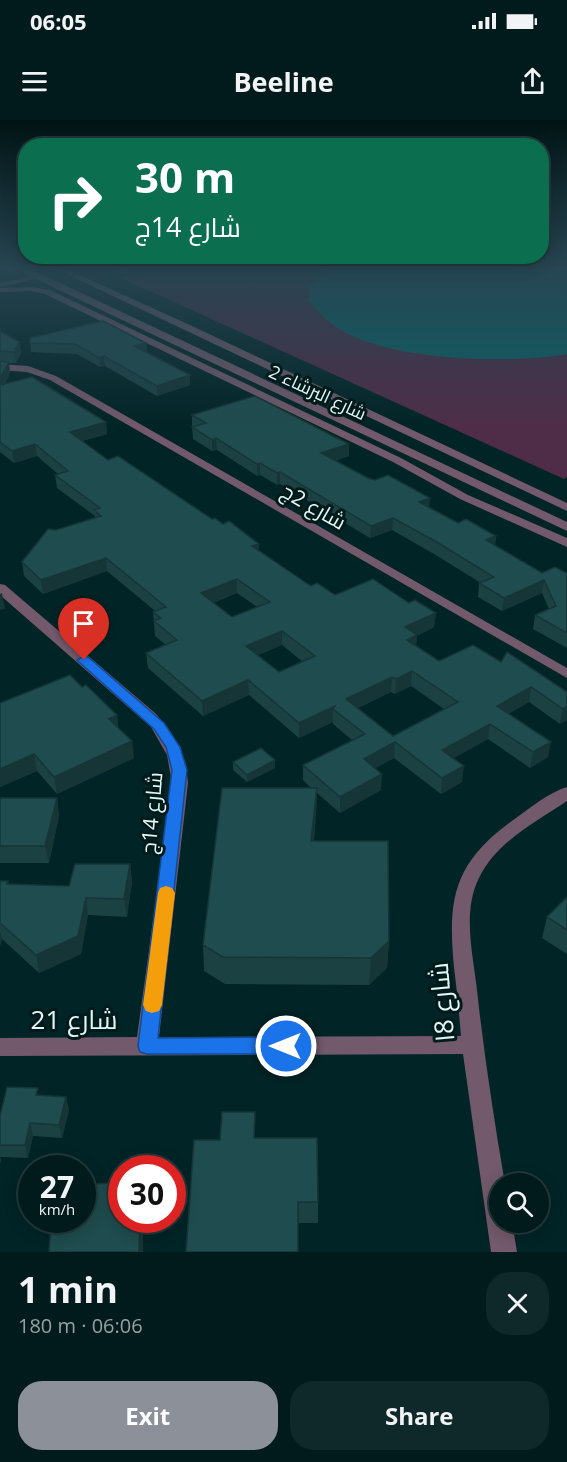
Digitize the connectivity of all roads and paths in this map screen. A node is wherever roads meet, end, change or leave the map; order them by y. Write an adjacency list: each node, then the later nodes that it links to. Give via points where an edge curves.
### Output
1 (106, 322): 7 (street, via 397,460 479,505)
2 (133, 322): 6 (street, شارع البرشاء 2)
3 (176, 322): 5 (street, شارع البرشاء 2)
4 (0, 367): 9 (street, شارع 2ج, via 41,373)
5 (567, 507)
6 (567, 527)
7 (567, 543)
8 (0, 588): 12 (street, شارع 14ج, via 150,717 167,736 177,758 180,783)
9 (567, 674)
10 (567, 793): 11 (street, شارع 8ا, via 502,839 477,863 469,878 460,912)
11 (472, 1045): 12 (street, شارع 21); 14 (street, شارع 8ا)
12 (147, 1046): 13 (street, شارع 21)
13 (0, 1047)
14 (504, 1252)

